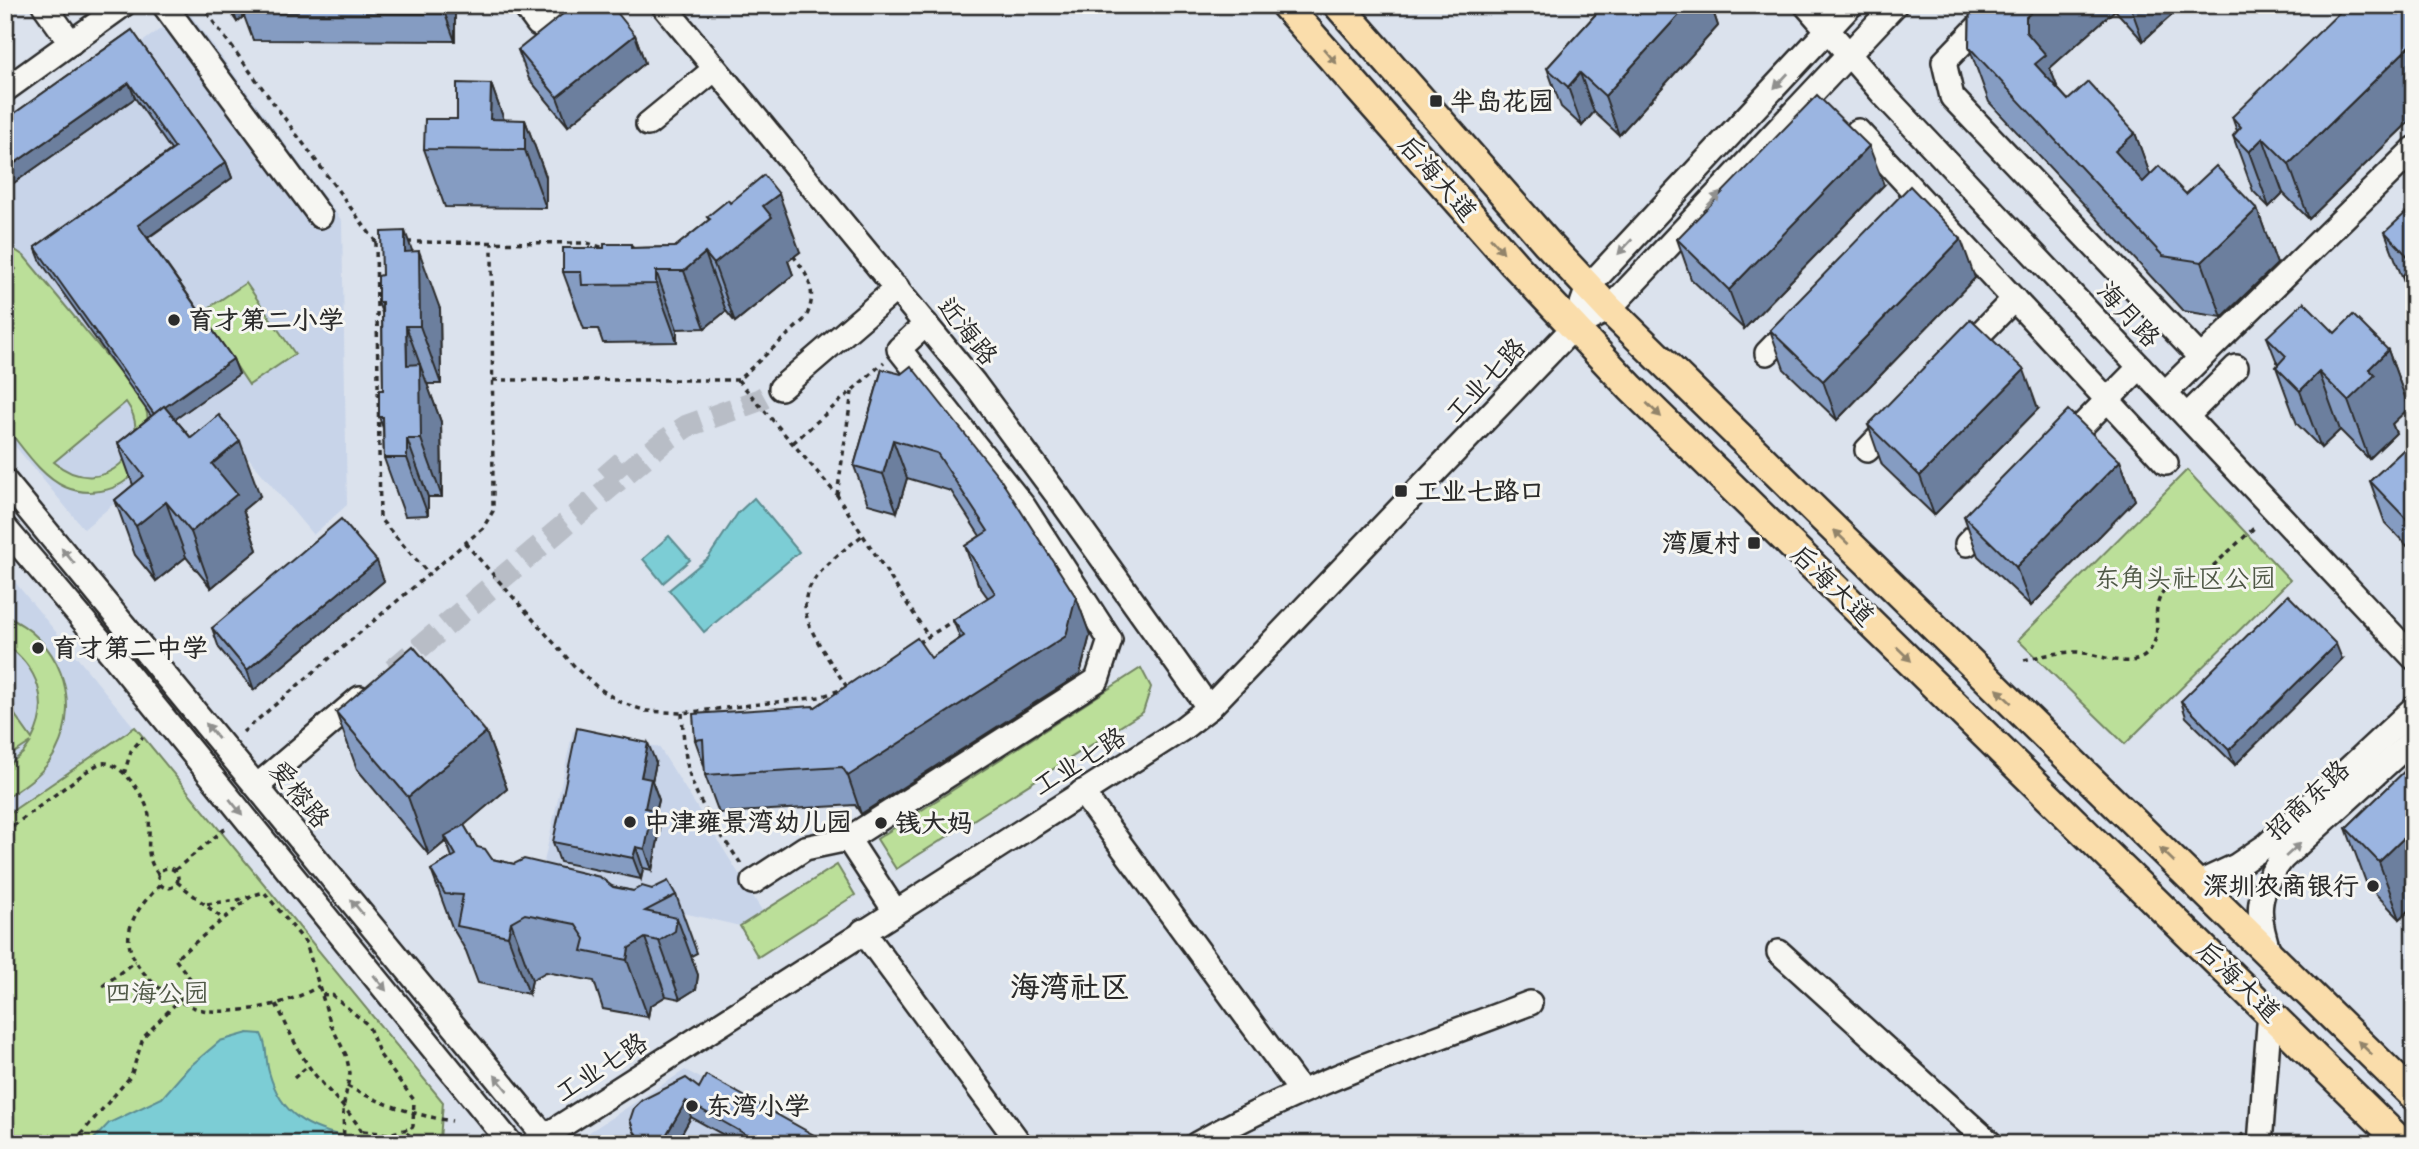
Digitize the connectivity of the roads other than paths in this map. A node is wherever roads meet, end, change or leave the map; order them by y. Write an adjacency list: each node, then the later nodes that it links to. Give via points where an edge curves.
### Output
1 (44, 5): 14 (street)
2 (123, 5): 14 (street)
3 (164, 5): 22 (street)
4 (524, 5): 5 (street, via 538,24)
5 (564, 5)
6 (663, 5): 16 (street, 近海路)
7 (1285, 5): 30 (main road, 后海大道, one-way to 30)
8 (1338, 5): 24 (main road, 后海大道)
9 (1806, 5): 13 (street, 海月路)
10 (1851, 5): 13 (street, 工业七路)
11 (1895, 5): 15 (street, 工业七路)
12 (2000, 5): 32 (street, via 1944,62 1952,97)
13 (1827, 31): 15 (street, 海月路); 24 (street, 工业七路, one-way to 24)
14 (71, 43): 17 (street)
15 (1849, 55): 28 (street, 工业七路, one-way to 15); 34 (street, 海月路)
16 (715, 69): 18 (street); 25 (street, 近海路)
17 (5, 90)
18 (648, 124)
19 (1858, 131): 21 (street)
20 (2414, 149): 32 (street)
21 (1918, 196): 23 (street); 26 (street)
22 (320, 216)
23 (1899, 216)
24 (1588, 287): 28 (main road, 后海大道); 30 (street, 工业七路)
25 (897, 288): 29 (street, 近海路); 36 (street)
26 (2014, 299): 33 (street); 38 (street)
27 (1814, 304): 31 (street)
28 (1609, 309): 30 (street, 工业七路); 59 (main road, 后海大道, one-way to 28)
29 (926, 324): 52 (street, 近海路, via 1022,447); 57 (street, via 899,349 1024,507 1110,640 1097,680)
30 (1574, 327): 52 (street, 工业七路); 65 (main road, 后海大道, one-way to 65, via 1631,388)
31 (1767, 353)
32 (2201, 358): 37 (street)
33 (1950, 365)
34 (2140, 367): 37 (street, 海月路); 38 (street)
35 (2236, 367): 40 (street)
36 (781, 388)
37 (2165, 393): 40 (street, 海月路)
38 (2108, 400): 42 (street); 43 (street)
39 (1913, 403): 41 (street)
40 (2187, 416): 50 (street, 海月路)
41 (1867, 450)
42 (2166, 463)
43 (2042, 467)
44 (5, 481): 48 (street, 爱榕路, one-way to 44)
45 (2004, 506): 47 (street)
46 (5, 528): 49 (street)
47 (1967, 544)
48 (133, 635): 49 (street); 55 (street, 爱榕路, one-way to 48)
49 (111, 653): 69 (street, one-way to 69)
50 (2414, 658)
51 (377, 684): 55 (street)
52 (1209, 708): 56 (street, 工业七路)
53 (2414, 708): 59 (street, 招商东路, via 2267,845)
54 (2414, 739): 63 (street, 招商东路, one-way to 54, via 2259,911 2272,872)
55 (257, 786): 68 (street, 爱榕路, one-way to 55)
56 (1082, 792): 60 (street, 工业七路); 66 (street)
57 (848, 839): 58 (street, via 805,848); 60 (street)
58 (753, 883)
59 (2197, 884): 63 (main road, 后海大道)
60 (895, 911): 61 (street, 工业七路)
61 (863, 931): 68 (street, 工业七路); 70 (street)
62 (1780, 952): 72 (street)
63 (2270, 955): 67 (main road, 后海大道, one-way to 63)
64 (1530, 1003): 66 (street)
65 (2270, 1011): 73 (street); 74 (main road, 后海大道)
66 (1301, 1091): 71 (street)
67 (2414, 1096)
68 (543, 1141)
69 (511, 1144)
70 (1020, 1144)
71 (1197, 1144)
72 (1991, 1144)
73 (2260, 1144)
74 (2403, 1144)

